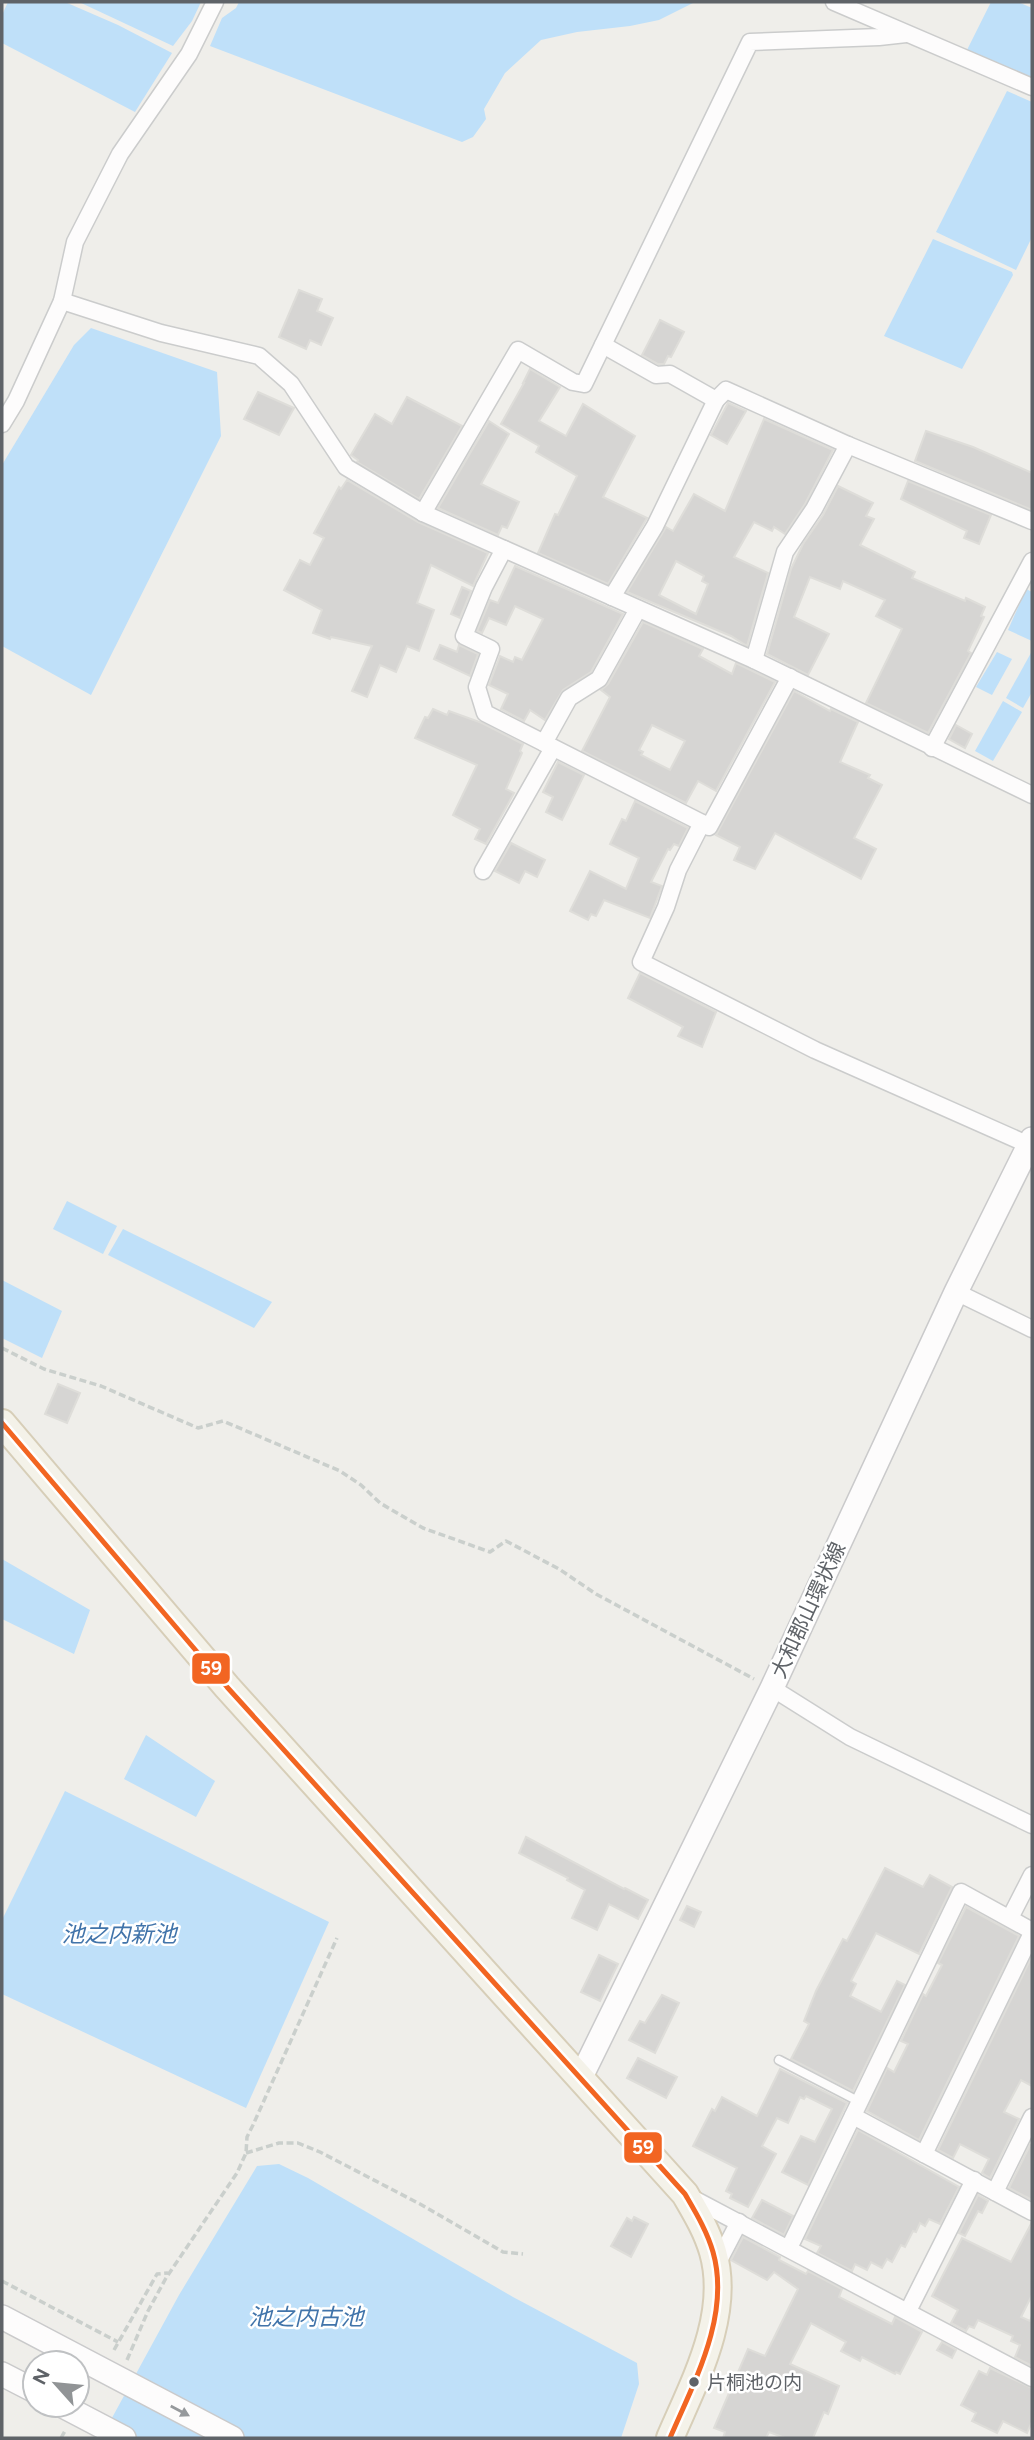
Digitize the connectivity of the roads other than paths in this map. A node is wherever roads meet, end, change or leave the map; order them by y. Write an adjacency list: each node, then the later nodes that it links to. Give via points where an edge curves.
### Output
1 (215, 2): 5 (street, via 189,54 120,154 75,242)
2 (834, 2): 3 (street)
3 (906, 34): 4 (street); 6 (street, via 750,42)
4 (1032, 87)
5 (62, 301): 8 (street); 10 (street, via 161,333 259,356 291,384 346,467)
6 (603, 345): 7 (street, via 656,375 670,374); 10 (street, via 584,384 518,351)
7 (716, 400): 9 (street, via 726,390); 14 (street, via 655,526)
8 (2, 424)
9 (849, 445): 11 (street); 16 (street, via 785,552)
10 (423, 513): 12 (street)
11 (1032, 521)
12 (504, 549): 14 (street); 18 (street, via 464,636 491,649 477,687 485,713)
13 (1032, 561): 19 (street)
14 (612, 597): 15 (street)
15 (639, 609): 16 (street); 18 (street, via 599,679 569,698)
16 (754, 660): 17 (street)
17 (790, 677): 19 (street); 21 (street, via 709,827)
18 (549, 745): 21 (street); 22 (street)
19 (933, 748): 20 (street)
20 (1032, 795)
21 (702, 823): 23 (street, via 641,962 816,1050)
22 (483, 871)
23 (1031, 1142): 24 (main road, 大和郡山環状線)
24 (956, 1292): 25 (street); 27 (main road, 大和郡山環状線)
25 (1032, 1329)
26 (2, 1423): 33 (main road, via 227,1687)
27 (772, 1688): 28 (street, via 850,1737); 33 (main road, 大和郡山環状線)
28 (1032, 1825)
29 (1032, 1875): 30 (street)
30 (1010, 1918): 31 (street); 34 (street, via 961,1892)
31 (1032, 1932): 36 (street)
32 (779, 2060): 34 (lane)
33 (580, 2080): 39 (main road)
34 (857, 2109): 36 (street); 42 (street)
35 (1032, 2117): 38 (street)
36 (924, 2154): 37 (street)
37 (974, 2180): 38 (street); 44 (street)
38 (995, 2192): 40 (street)
39 (685, 2194): 41 (street); 43 (main road, via 701,2221)
40 (1032, 2212)
41 (739, 2222): 42 (street); 43 (street)
42 (789, 2248): 44 (street)
43 (716, 2266): 52 (main road, via 715,2310 708,2340)
44 (908, 2311): 47 (street)
45 (2, 2317): 51 (main road, one-way to 51)
46 (2, 2374): 48 (main road)
47 (1032, 2378)
48 (21, 2384)
49 (88, 2419): 50 (main road)
50 (114, 2433)
51 (232, 2438)
52 (670, 2438)

